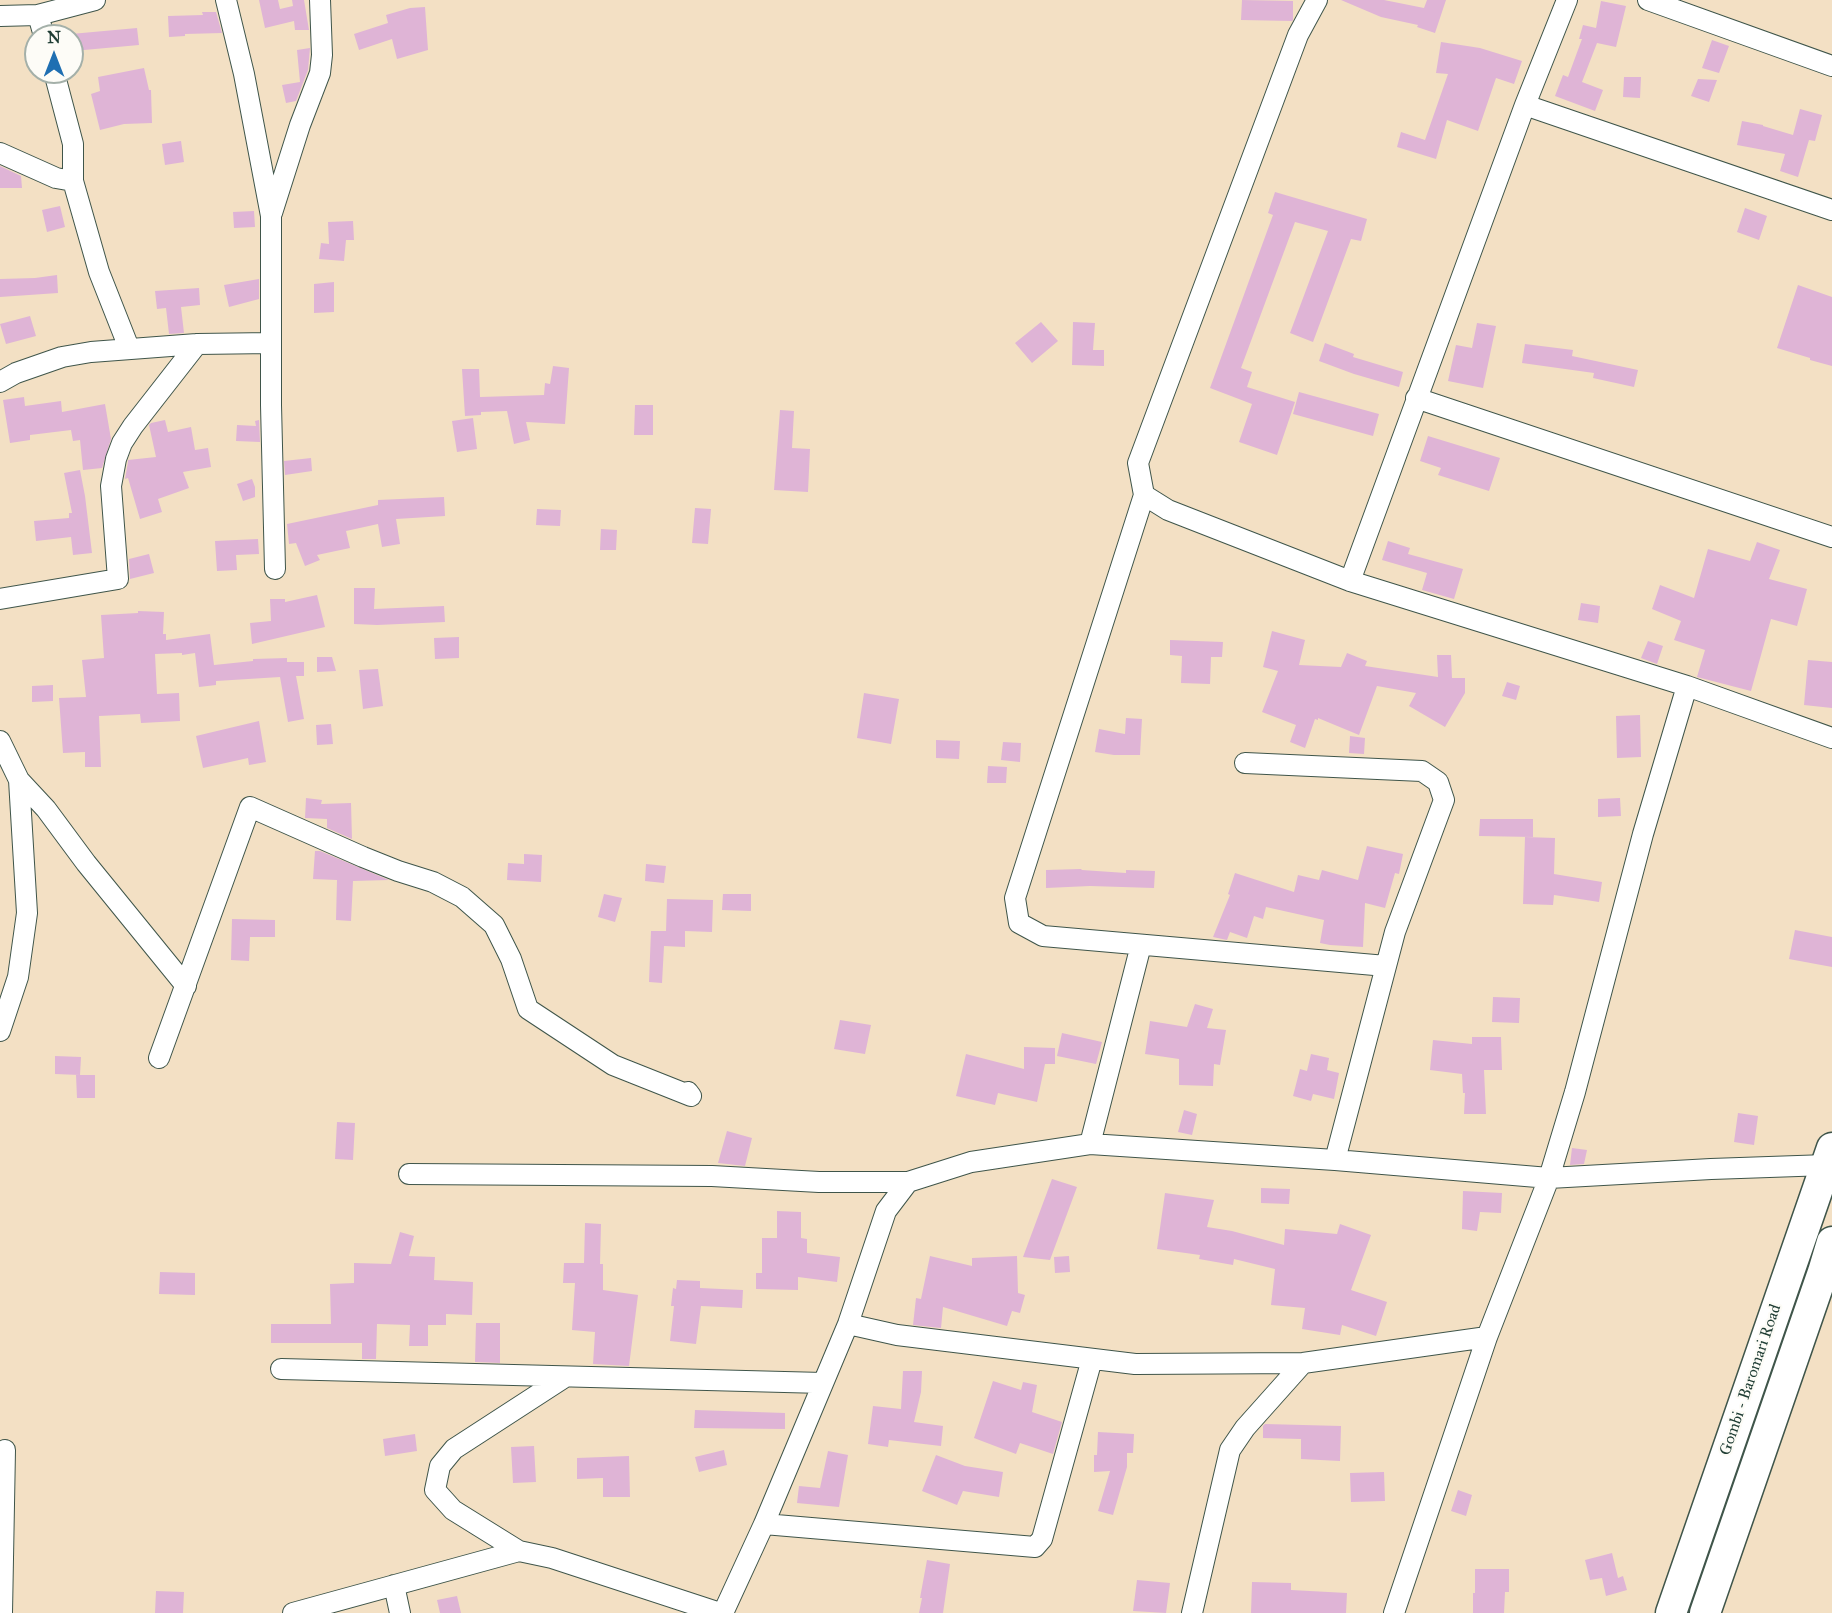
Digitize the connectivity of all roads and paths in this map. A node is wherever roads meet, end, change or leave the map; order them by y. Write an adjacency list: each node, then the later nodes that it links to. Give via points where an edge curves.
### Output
1 (95, 0): 7 (street)
2 (226, 0): 16 (street)
3 (320, 0): 16 (street, via 320,74)
4 (1317, 0): 22 (street, via 1299,35 1138,464)
5 (1567, 0): 12 (street)
6 (1648, 0): 10 (street)
7 (38, 15): 8 (street); 9 (street)
8 (0, 16)
9 (41, 24)
10 (1832, 66)
11 (57, 84): 14 (street, via 73,144)
12 (1525, 105): 15 (street); 21 (street)
13 (0, 153): 14 (street)
14 (73, 181): 19 (street, via 99,272)
15 (1832, 210)
16 (271, 216): 17 (street)
17 (271, 343): 18 (street); 24 (street)
18 (197, 344): 19 (street); 26 (street, via 133,426 116,459 111,486 118,579)
19 (129, 348): 20 (street, via 62,357)
20 (0, 382)
21 (1416, 398): 23 (street); 25 (street)
22 (1144, 495): 25 (street, via 1168,510); 32 (street, via 1016,898 1019,923 1043,936)
23 (1832, 537)
24 (275, 569)
25 (1350, 581): 27 (street)
26 (0, 599)
27 (1687, 686): 28 (street); 42 (street)
28 (1832, 738)
29 (0, 741): 31 (street)
30 (1245, 763): 33 (street, via 1422,771 1438,782 1444,801)
31 (19, 780): 34 (street); 35 (street, via 27,913 18,977)
32 (1141, 945): 33 (street); 38 (street)
33 (1386, 966): 40 (street)
34 (186, 986): 36 (street); 37 (street, via 250,807 462,897 494,925 511,959 528,1009 614,1065 691,1096)
35 (0, 1031)
36 (159, 1058)
37 (688, 1092)
38 (1090, 1144): 40 (street); 43 (street, via 970,1162)
39 (1829, 1156): 42 (street); 45 (main road, Gombi - Baromari Road)
40 (1335, 1160): 42 (street)
41 (409, 1174): 43 (street)
42 (1549, 1178): 48 (street)
43 (908, 1182): 47 (street, via 886,1211)
44 (1832, 1242): 46 (main road, Gombi - Baromari Road)
45 (1792, 1262): 46 (street); 64 (main road, Gombi - Baromari Road)
46 (1828, 1274): 65 (main road, Gombi - Baromari Road)
47 (848, 1324): 49 (street, via 897,1335); 53 (street)
48 (1487, 1337): 50 (street); 63 (street)
49 (1092, 1359): 50 (street, via 1135,1364); 55 (street, via 1042,1539 1035,1547)
50 (1303, 1363): 62 (street, via 1230,1450)
51 (281, 1369): 52 (street)
52 (565, 1377): 53 (street); 56 (street, via 454,1449 440,1466 435,1490 453,1510)
53 (823, 1383): 55 (street)
54 (5, 1450): 58 (street)
55 (764, 1524): 61 (street)
56 (519, 1551): 57 (street); 61 (street)
57 (394, 1585): 59 (street); 60 (street)
58 (2, 1613)
59 (293, 1613)
60 (400, 1613)
61 (722, 1613)
62 (1192, 1613)
63 (1394, 1613)
64 (1671, 1613)
65 (1705, 1613)

